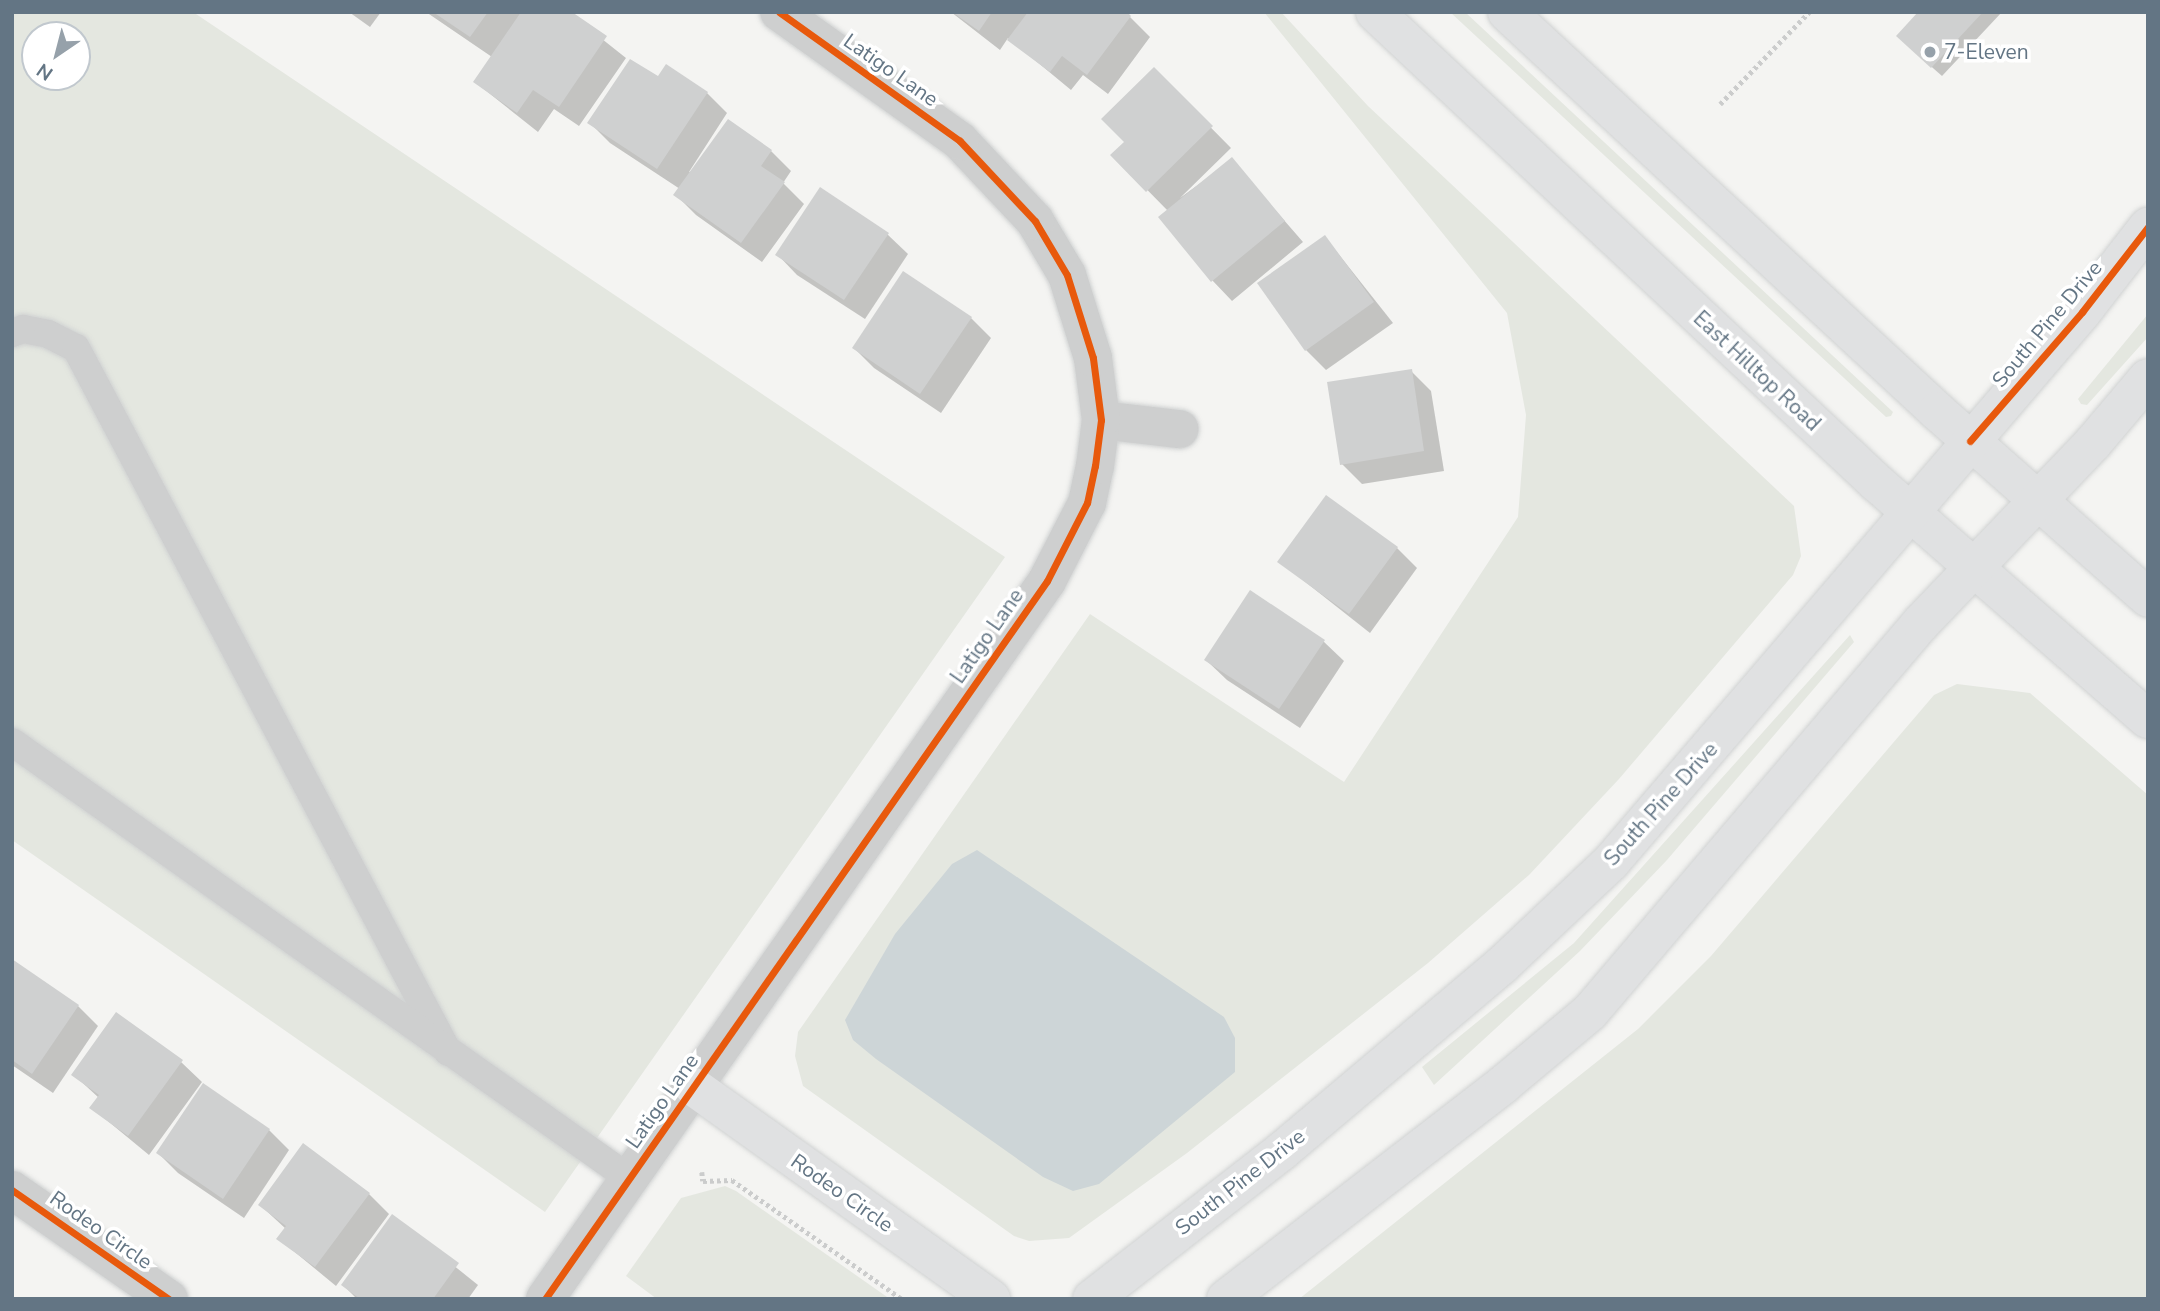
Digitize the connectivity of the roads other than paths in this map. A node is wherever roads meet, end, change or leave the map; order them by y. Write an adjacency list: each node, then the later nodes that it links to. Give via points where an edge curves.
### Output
1 (779, 12): 7 (street, Latigo Lane, via 960,141 1013,192 1067,275 1093,358)
2 (1375, 12): 11 (main road, East Hilltop Road)
3 (1507, 12): 9 (main road)
4 (2148, 227): 9 (main road, South Pine Drive, via 2082,312)
5 (12, 333): 16 (lane, via 23,329 48,334 76,348)
6 (2148, 378): 10 (main road)
7 (1101, 420): 8 (street); 17 (street, Latigo Lane, via 1087,503 1047,581)
8 (1179, 429)
9 (1970, 441): 10 (main road); 11 (main road, South Pine Drive)
10 (2036, 502): 12 (main road); 13 (main road)
11 (1909, 511): 12 (main road, East Hilltop Road); 23 (main road, South Pine Drive, via 1679,786 1558,914 1282,1151)
12 (1972, 568): 14 (main road, East Hilltop Road); 24 (main road, via 1590,1012)
13 (2148, 598)
14 (2148, 719)
15 (12, 742): 16 (lane)
16 (449, 1052): 18 (lane)
17 (694, 1087): 18 (street, Latigo Lane); 22 (main road, Rodeo Circle)
18 (629, 1178): 21 (street, Latigo Lane)
19 (12, 1190): 20 (street, Rodeo Circle)
20 (169, 1299)
21 (545, 1299)
22 (991, 1299)
23 (1092, 1299)
24 (1226, 1299)

